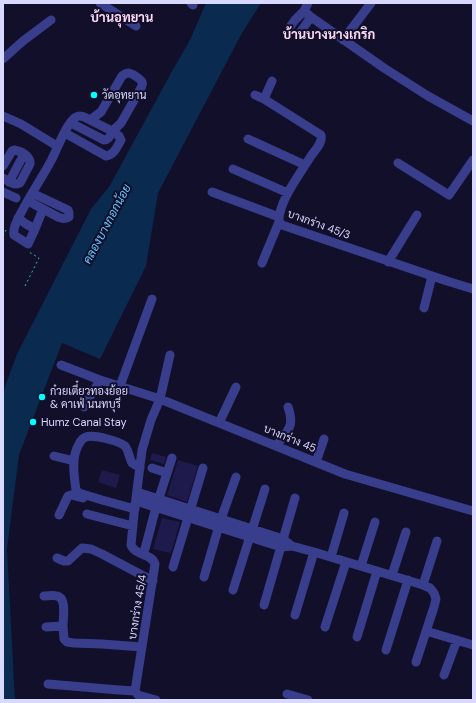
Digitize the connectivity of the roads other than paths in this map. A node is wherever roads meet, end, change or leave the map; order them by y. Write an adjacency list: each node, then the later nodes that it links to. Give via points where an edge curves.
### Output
1 (100, 3): 5 (street)
2 (371, 3): 8 (street)
3 (308, 10): 6 (street); 7 (street); 8 (street)
4 (51, 20): 9 (street)
5 (136, 26)
6 (290, 27)
7 (301, 31)
8 (344, 40): 13 (street, via 428,96)
9 (3, 59)
10 (272, 81): 21 (street, บางกร่าง 45/3, via 259,97 322,135 321,142)
11 (3, 116): 18 (street, via 22,124)
12 (90, 120): 14 (street, via 79,116); 15 (street); 15 (street, via 101,112 122,76 131,74 142,82 141,88 121,123)
13 (473, 121)
14 (71, 123): 15 (street, via 104,140 109,138); 16 (street)
15 (112, 131): 16 (street, via 120,136 121,140 112,154 106,156)
16 (65, 133): 18 (street)
17 (248, 139): 21 (street)
18 (58, 146): 28 (street)
19 (473, 160): 20 (street, via 449,195)
20 (398, 163)
21 (306, 165): 27 (street, บางกร่าง 45/3)
22 (3, 166): 24 (street, via 12,151 17,150 31,162 20,183 15,184)
23 (233, 169): 27 (street)
24 (6, 180)
25 (3, 192): 29 (street)
26 (212, 192): 33 (street)
27 (288, 193): 33 (street, บางกร่าง 45/3)
28 (30, 197): 30 (street); 30 (street, via 68,210 69,217 63,219); 32 (street)
29 (16, 198)
30 (43, 209): 34 (street)
31 (417, 215): 35 (street)
32 (18, 218): 34 (street); 34 (street, via 13,232 16,237 28,244)
33 (278, 220): 35 (street, บางกร่าง 45/3, via 282,225); 36 (street)
34 (35, 229)
35 (388, 262): 37 (street, บางกร่าง 45/3)
36 (262, 263)
37 (432, 276): 38 (street, บางกร่าง 45/3); 40 (street)
38 (473, 290)
39 (152, 299): 44 (street)
40 (424, 308)
41 (170, 355): 46 (street, บางกร่าง 45/4)
42 (61, 365): 43 (street, บางกร่าง 45)
43 (100, 380): 44 (street, บางกร่าง 45); 47 (street)
44 (120, 386): 46 (street, บางกร่าง 45)
45 (236, 387): 49 (street)
46 (160, 399): 49 (street, บางกร่าง 45); 56 (street, บางกร่าง 45/4, via 145,439)
47 (84, 407)
48 (288, 407): 51 (street, via 291,425)
49 (219, 423): 51 (street, บางกร่าง 45)
50 (324, 439): 55 (street)
51 (276, 446): 55 (street, บางกร่าง 45)
52 (54, 456): 54 (street)
53 (172, 458): 59 (street)
54 (74, 461): 56 (street, via 80,442 85,437 94,436 121,444 128,451 132,463); 64 (street, via 76,490 79,493 102,500)
55 (316, 462): 65 (street, บางกร่าง 45, via 345,474)
56 (140, 468): 64 (street, บางกร่าง 45/4)
57 (152, 468): 59 (street)
58 (202, 468): 66 (street)
59 (167, 473): 63 (street)
60 (236, 477): 71 (street)
61 (265, 489): 74 (street)
62 (295, 498): 76 (street)
63 (157, 503): 64 (street); 66 (street); 77 (street)
64 (135, 504): 69 (street, via 71,495 68,496); 72 (street, บางกร่าง 45/4)
65 (473, 511)
66 (189, 513): 71 (street); 83 (street)
67 (344, 513): 79 (street)
68 (87, 514): 72 (street)
69 (59, 515)
70 (375, 522): 82 (street)
71 (220, 524): 74 (street); 86 (street)
72 (133, 526): 87 (street, บางกร่าง 45/4, via 131,545 154,560 156,564)
73 (406, 532): 85 (street)
74 (252, 534): 76 (street); 90 (street)
75 (437, 541): 89 (street)
76 (282, 543): 78 (street); 92 (street)
77 (145, 549)
78 (314, 552): 79 (street); 93 (street)
79 (331, 557): 81 (street)
80 (57, 558): 87 (street, via 68,561 82,548 86,548)
81 (346, 562): 82 (street); 96 (street)
82 (361, 566): 84 (street)
83 (173, 567)
84 (377, 571): 85 (street); 98 (street)
85 (392, 575): 88 (street)
86 (204, 577)
87 (153, 578): 101 (street, บางกร่าง 45/4)
88 (408, 580): 89 (street); 102 (street)
89 (423, 585): 97 (street, via 430,588 436,599)
90 (233, 590)
91 (44, 596): 94 (street, via 58,596 63,601)
92 (264, 605)
93 (295, 615)
94 (63, 626): 95 (street); 101 (street, via 64,639 67,642)
95 (46, 627)
96 (325, 627)
97 (426, 631): 99 (street); 103 (street)
98 (357, 637)
99 (457, 640): 100 (street); 104 (street)
100 (473, 645)
101 (142, 647): 106 (street, บางกร่าง 45/4)
102 (386, 650)
103 (416, 662)
104 (444, 675)
105 (48, 684): 106 (street)
106 (135, 691): 108 (street, via 138,695)
107 (287, 694): 109 (street)
108 (156, 700)
109 (308, 700)

